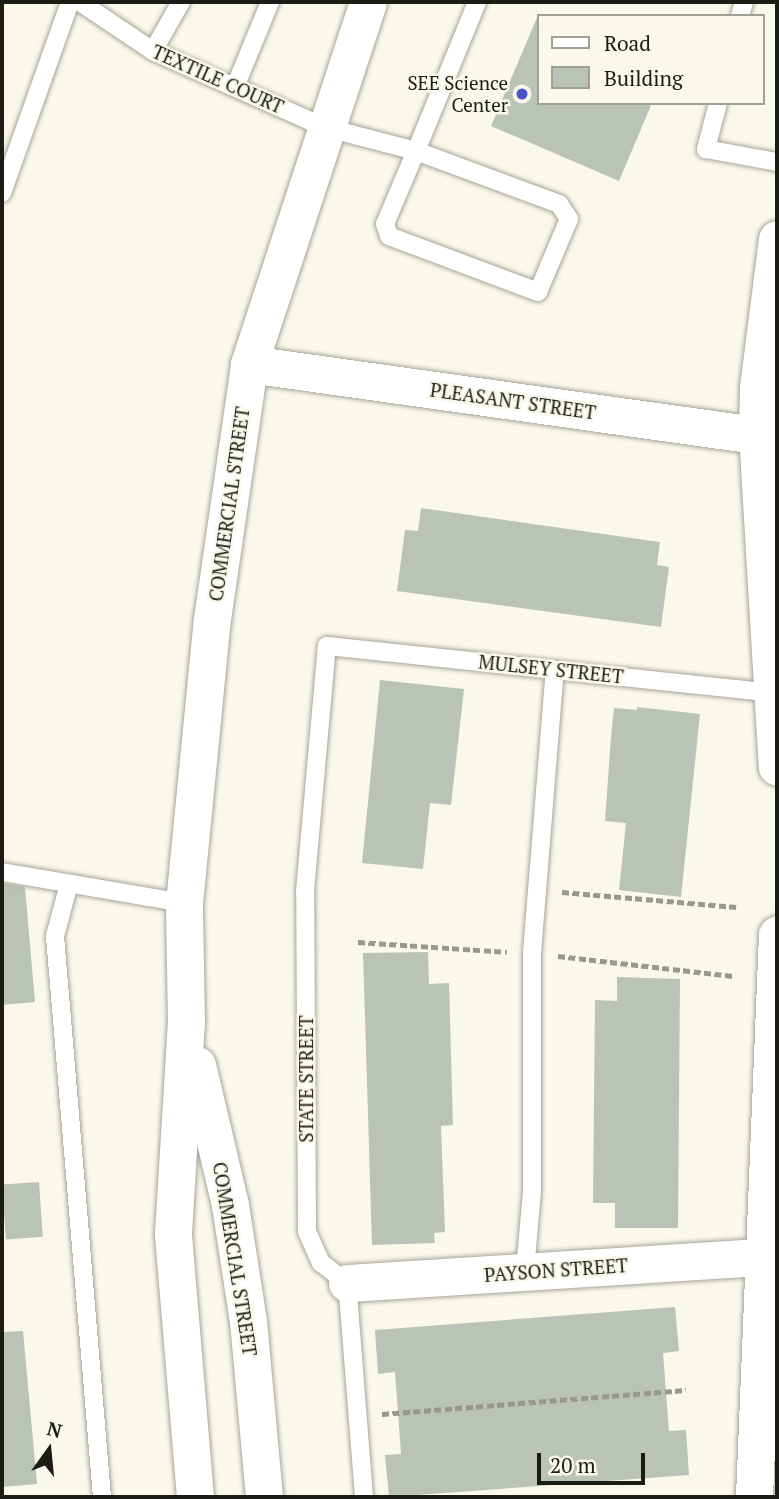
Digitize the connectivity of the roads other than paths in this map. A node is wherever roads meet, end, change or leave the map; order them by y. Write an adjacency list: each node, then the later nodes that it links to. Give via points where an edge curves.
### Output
1 (70, 2): 13 (lane)
2 (79, 2): 7 (lane, TEXTILE COURT)
3 (181, 2): 7 (lane)
4 (270, 2): 8 (lane)
5 (368, 2): 10 (street, COMMERCIAL STREET)
6 (477, 2): 11 (lane)
7 (153, 51): 8 (lane, TEXTILE COURT)
8 (236, 87): 10 (lane, TEXTILE COURT)
9 (717, 105): 12 (lane, via 706,149)
10 (324, 127): 11 (lane, TEXTILE COURT); 15 (street, COMMERCIAL STREET)
11 (416, 151): 11 (lane, via 559,204 569,219 538,292 389,236 385,224)
12 (777, 162)
13 (2, 193)
14 (777, 239): 16 (street, via 758,387)
15 (249, 364): 16 (street, PLEASANT STREET); 23 (street, COMMERCIAL STREET, via 212,619)
16 (767, 436): 19 (street)
17 (327, 646): 18 (lane, MULSEY STREET); 28 (lane, STATE STREET, via 305,891 307,1231 321,1263)
18 (555, 670): 19 (lane, MULSEY STREET); 27 (lane, via 532,953 532,1191)
19 (774, 693): 20 (street)
20 (777, 766)
21 (2, 872): 22 (lane)
22 (69, 884): 23 (lane); 29 (lane, via 55,936)
23 (184, 903): 25 (street, COMMERCIAL STREET)
24 (777, 934): 26 (street)
25 (186, 1023): 30 (street, COMMERCIAL STREET, via 173,1234); 31 (street, COMMERCIAL STREET, via 230,1205 248,1321)
26 (765, 1257): 27 (street, PAYSON STREET); 33 (street)
27 (525, 1271): 28 (street, PAYSON STREET)
28 (346, 1283): 32 (lane)
29 (102, 1497)
30 (195, 1497)
31 (264, 1497)
32 (363, 1497)
33 (754, 1497)

